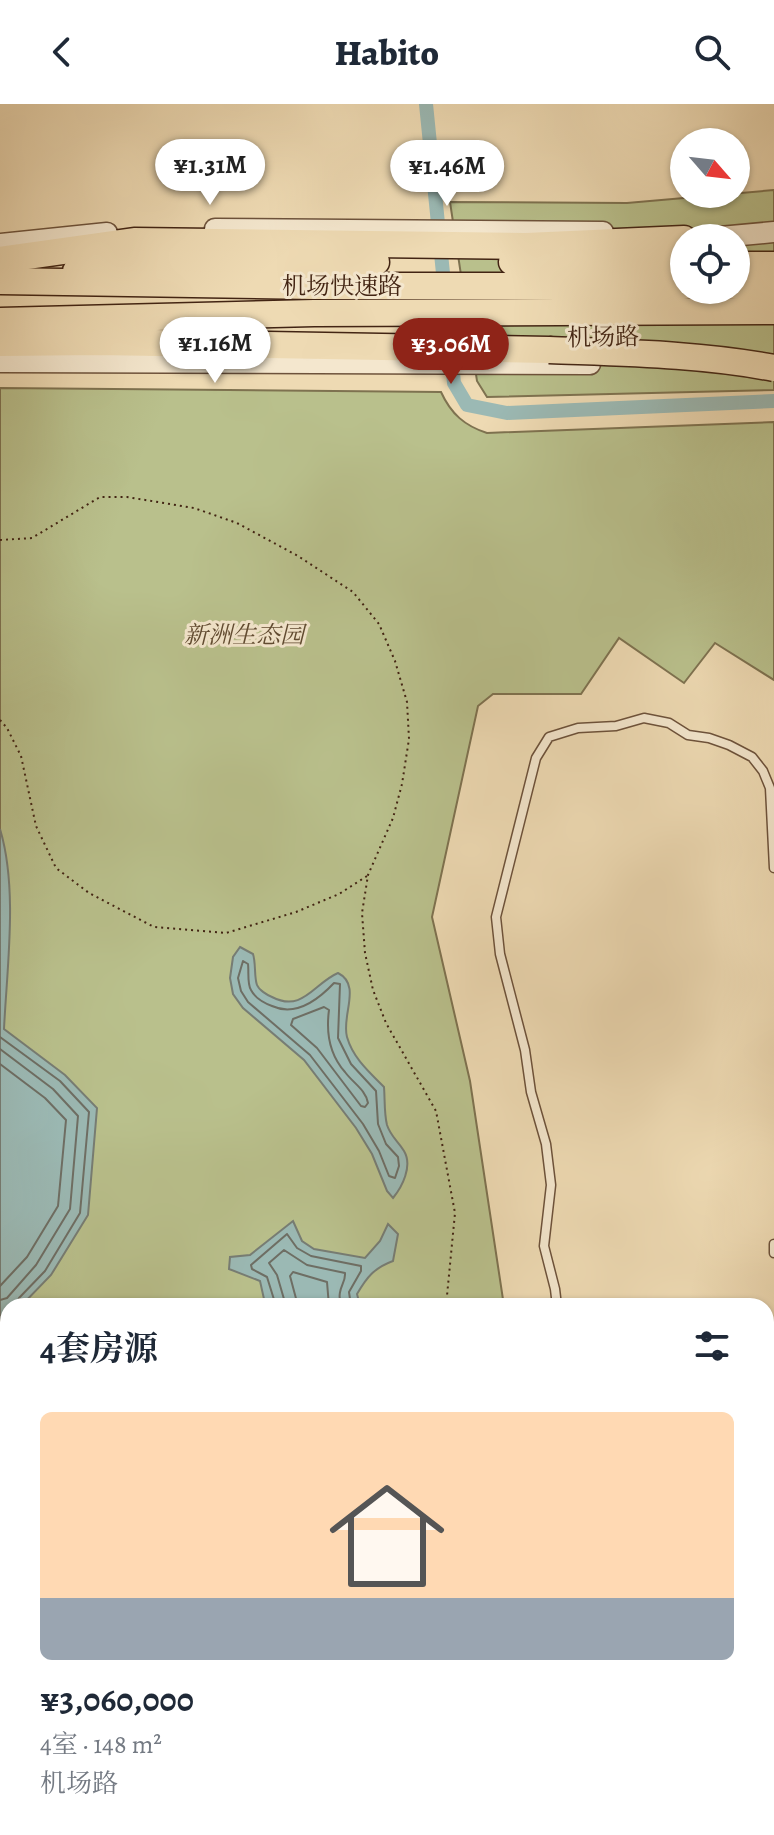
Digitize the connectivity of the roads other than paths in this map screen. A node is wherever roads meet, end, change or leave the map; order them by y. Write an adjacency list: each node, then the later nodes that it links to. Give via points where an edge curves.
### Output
1 (774, 232): 2 (street)
2 (750, 234)
3 (670, 236): 7 (street, via 578,231)
4 (670, 240): 7 (highway, via 526,246)
5 (0, 244): 6 (street, via 141,229)
6 (423, 256): 7 (highway, 机场快速路); 7 (highway); 8 (highway, via 134,241); 12 (highway, 机场快速路)
7 (467, 256): 9 (highway); 13 (highway, 机场快速路)
8 (0, 260)
9 (670, 263)
10 (750, 265): 11 (highway)
11 (774, 265)
12 (13, 281)
13 (670, 284)
14 (750, 286): 15 (highway)
15 (774, 286)
16 (774, 311): 17 (highway, 机场快速路)
17 (0, 321)
18 (0, 343): 19 (highway)
19 (429, 356): 20 (highway); 22 (street)
20 (470, 356): 21 (street, 机场路, via 622,363); 23 (highway, bridge, via 549,350 676,355)
21 (774, 357)
22 (0, 362)
23 (774, 368)
24 (774, 868): 27 (lane, via 770,788 752,757 729,745 644,718 549,737 536,758 496,917 500,954 546,1144 551,1185 544,1246)
25 (774, 1244): 26 (lane)
26 (774, 1253)
27 (556, 1298)

